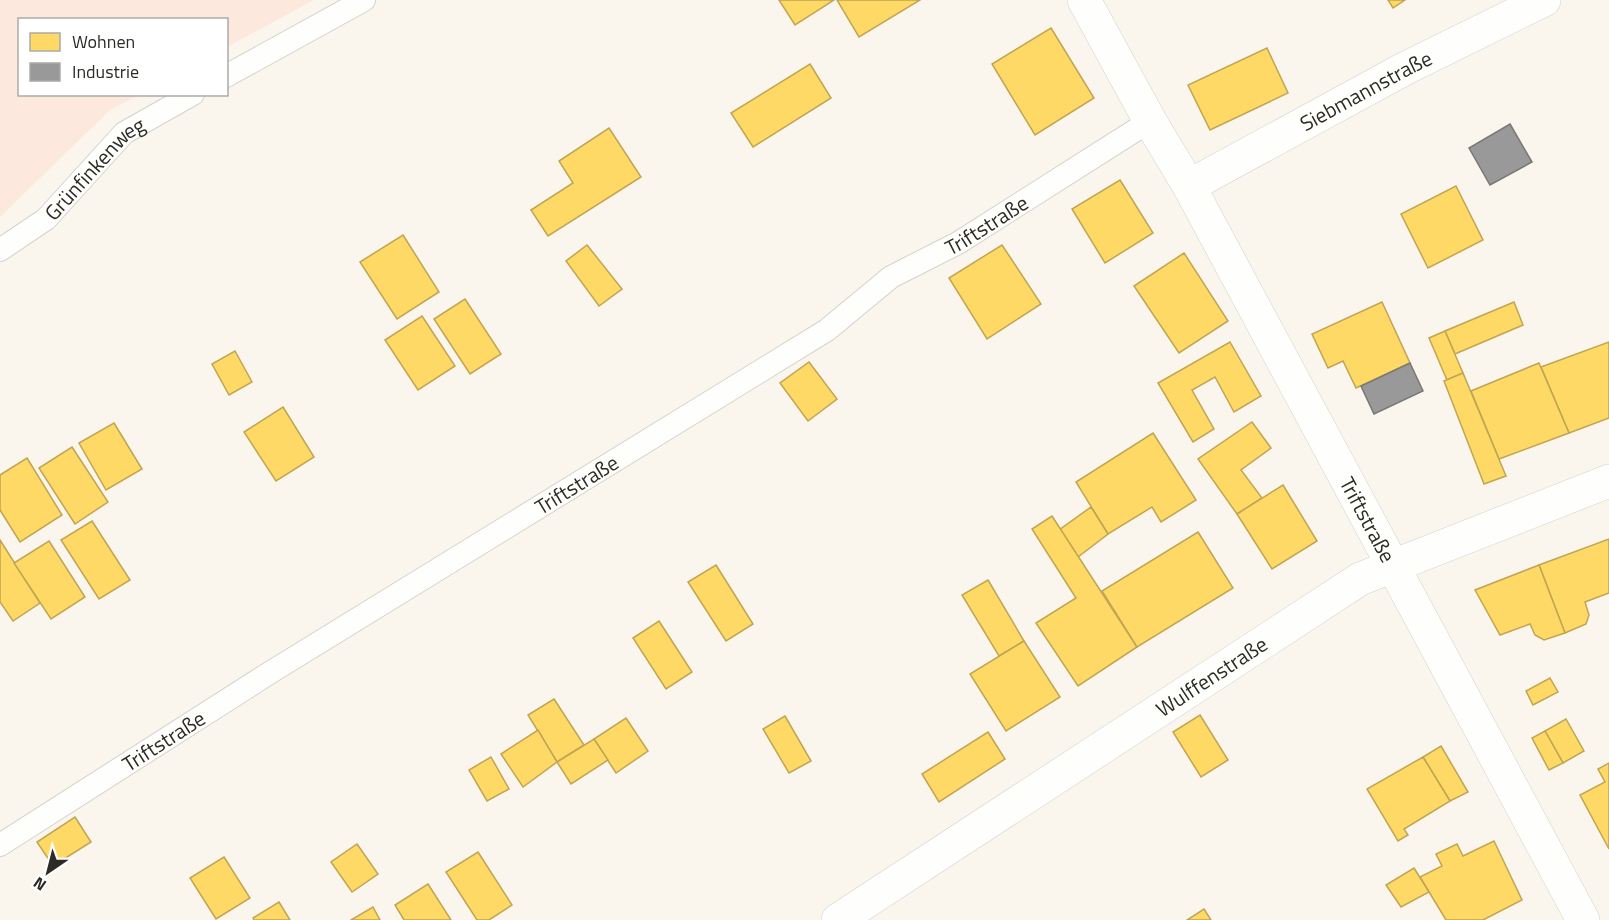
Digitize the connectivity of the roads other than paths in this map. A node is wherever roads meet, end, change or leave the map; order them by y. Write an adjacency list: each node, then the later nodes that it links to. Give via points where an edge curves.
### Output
1 (364, 0): 4 (lane)
2 (1084, 0): 6 (street, Triftstraße)
3 (1544, 0): 7 (street, Siebmannstraße, via 1404,69)
4 (228, 75)
5 (189, 96): 8 (lane, Grünfinkenweg, via 124,133 46,219)
6 (1150, 121): 7 (street, Triftstraße); 11 (lane, Triftstraße, via 958,243 891,277 827,330 281,666)
7 (1189, 186): 10 (street, Triftstraße)
8 (0, 250)
9 (1609, 481): 10 (street, Wulffenstraße)
10 (1392, 565): 12 (street, Wulffenstraße, via 1360,579); 13 (street, Triftstraße)
11 (0, 845)
12 (838, 920)
13 (1583, 920)

